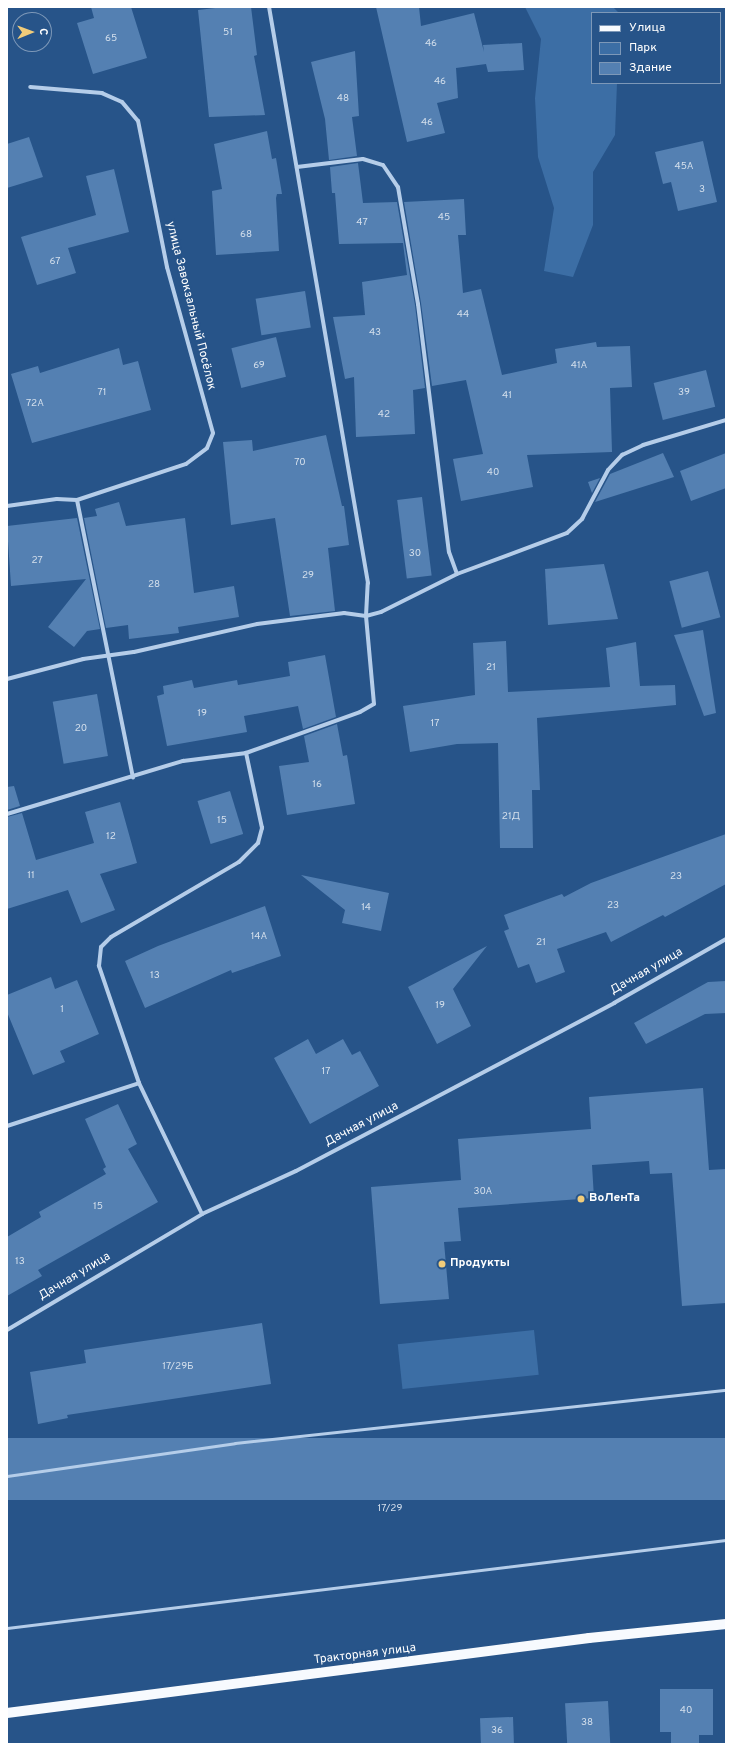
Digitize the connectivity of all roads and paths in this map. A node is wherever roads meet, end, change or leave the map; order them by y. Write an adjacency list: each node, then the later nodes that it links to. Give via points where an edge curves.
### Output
1 (269, 7): 3 (street)
2 (30, 87): 5 (street, улица Завокзальный Посёлок, via 102,93 122,102 138,121 167,266 213,433 207,448 186,464)
3 (297, 167): 7 (street, via 363,159 383,165 398,187 418,304 449,552); 8 (street, via 368,583)
4 (726, 420): 7 (street, via 643,445 622,454 608,470 582,519 567,534)
5 (77, 500): 6 (street, улица Завокзальный Посёлок, via 57,499); 9 (street)
6 (7, 506)
7 (457, 574): 8 (street, via 381,612)
8 (366, 616): 9 (street, via 344,613 257,624); 11 (street, via 374,704 360,712)
9 (108, 656): 10 (street, via 83,659); 12 (street)
10 (7, 679)
11 (246, 753): 12 (street, via 183,761); 15 (street, via 262,828 258,843 239,862 111,937 101,947 99,966)
12 (133, 777): 13 (street)
13 (7, 814)
14 (726, 939): 17 (street, Дачная улица, via 614,1003 296,1171)
15 (139, 1083): 16 (street); 17 (street)
16 (7, 1126)
17 (202, 1214): 18 (street, Дачная улица)
18 (7, 1330)
19 (726, 1390): 20 (lane, via 235,1443)
20 (7, 1476)
21 (726, 1540): 23 (lane)
22 (726, 1624): 24 (main road, Тракторная улица, via 589,1638)
23 (7, 1628)
24 (7, 1713)

